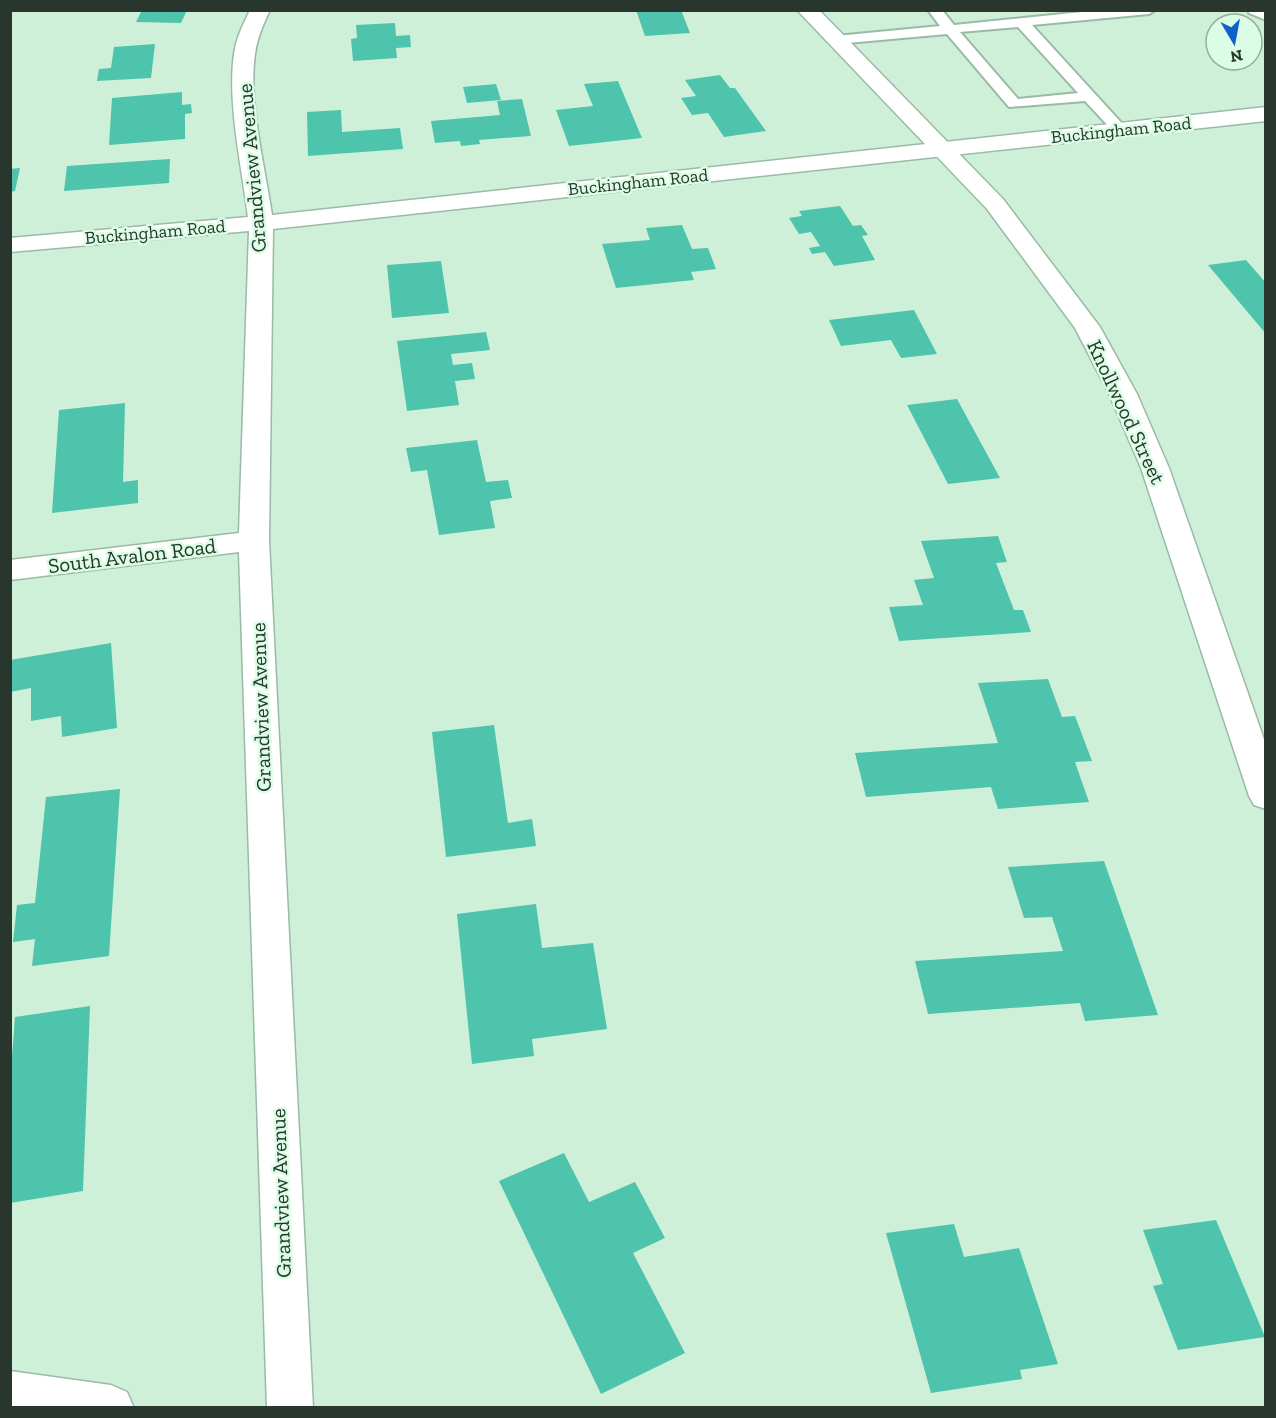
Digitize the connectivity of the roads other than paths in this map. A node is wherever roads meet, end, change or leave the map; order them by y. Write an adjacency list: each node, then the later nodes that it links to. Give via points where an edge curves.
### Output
1 (260, 10): 14 (street, Grandview Avenue, via 249,33 244,100)
2 (807, 10): 9 (street, Knollwood Street)
3 (934, 10): 8 (lane)
4 (1149, 10): 7 (lane)
5 (1254, 10): 6 (lane)
6 (1266, 16)
7 (1023, 24): 8 (lane); 10 (lane)
8 (951, 30): 9 (lane); 10 (lane, via 1014,105)
9 (836, 39): 13 (street, Knollwood Street)
10 (1088, 96): 12 (lane)
11 (1266, 114): 12 (street, Buckingham Road)
12 (1119, 129): 13 (street, Buckingham Road)
13 (943, 150): 14 (street, Buckingham Road); 18 (street, Knollwood Street, via 995,204 1042,265 1087,327 1123,394 1155,468)
14 (261, 223): 15 (street, Buckingham Road); 16 (street, Grandview Avenue)
15 (10, 244)
16 (254, 542): 17 (street, South Avalon Road); 21 (street, Grandview Avenue)
17 (10, 570)
18 (1266, 796)
19 (10, 1394): 20 (street)
20 (111, 1407)
21 (290, 1407)

